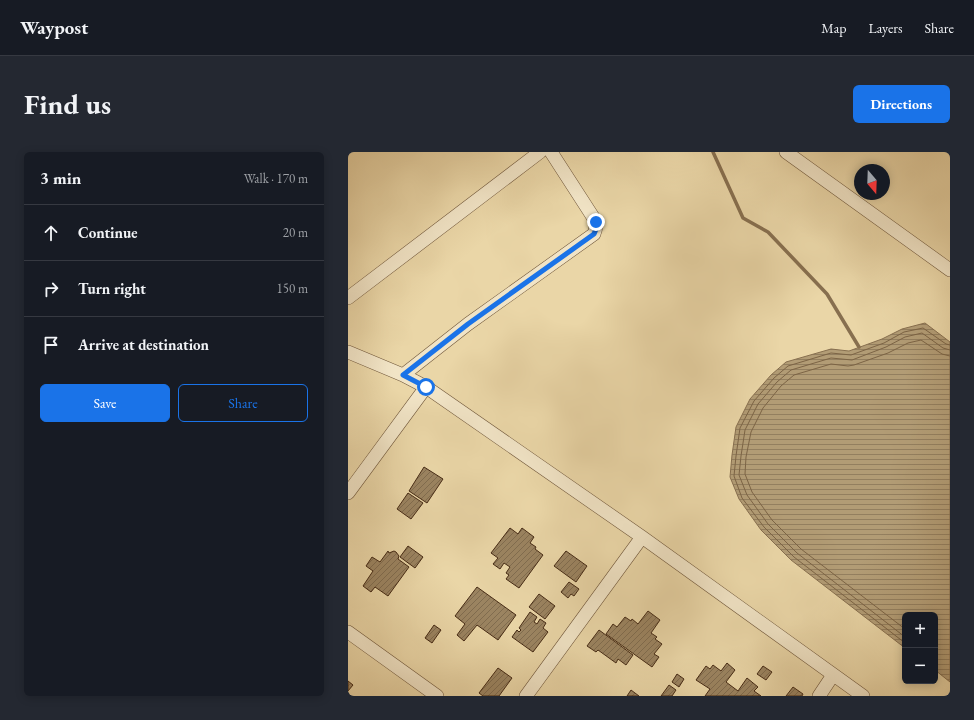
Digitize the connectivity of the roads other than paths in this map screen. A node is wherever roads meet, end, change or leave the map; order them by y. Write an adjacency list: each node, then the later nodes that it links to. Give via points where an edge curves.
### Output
1 (540, 152): 5 (street)
2 (551, 152): 7 (street, via 593,216 596,222 594,234 468,324)
3 (786, 152): 4 (street)
4 (950, 270)
5 (348, 298)
6 (348, 352): 7 (street)
7 (403, 375): 8 (street)
8 (426, 387): 9 (street); 10 (street)
9 (348, 493)
10 (642, 537): 12 (street); 14 (street)
11 (348, 632): 13 (street)
12 (834, 675): 15 (street); 16 (street)
13 (437, 696)
14 (526, 696)
15 (819, 696)
16 (863, 696)

